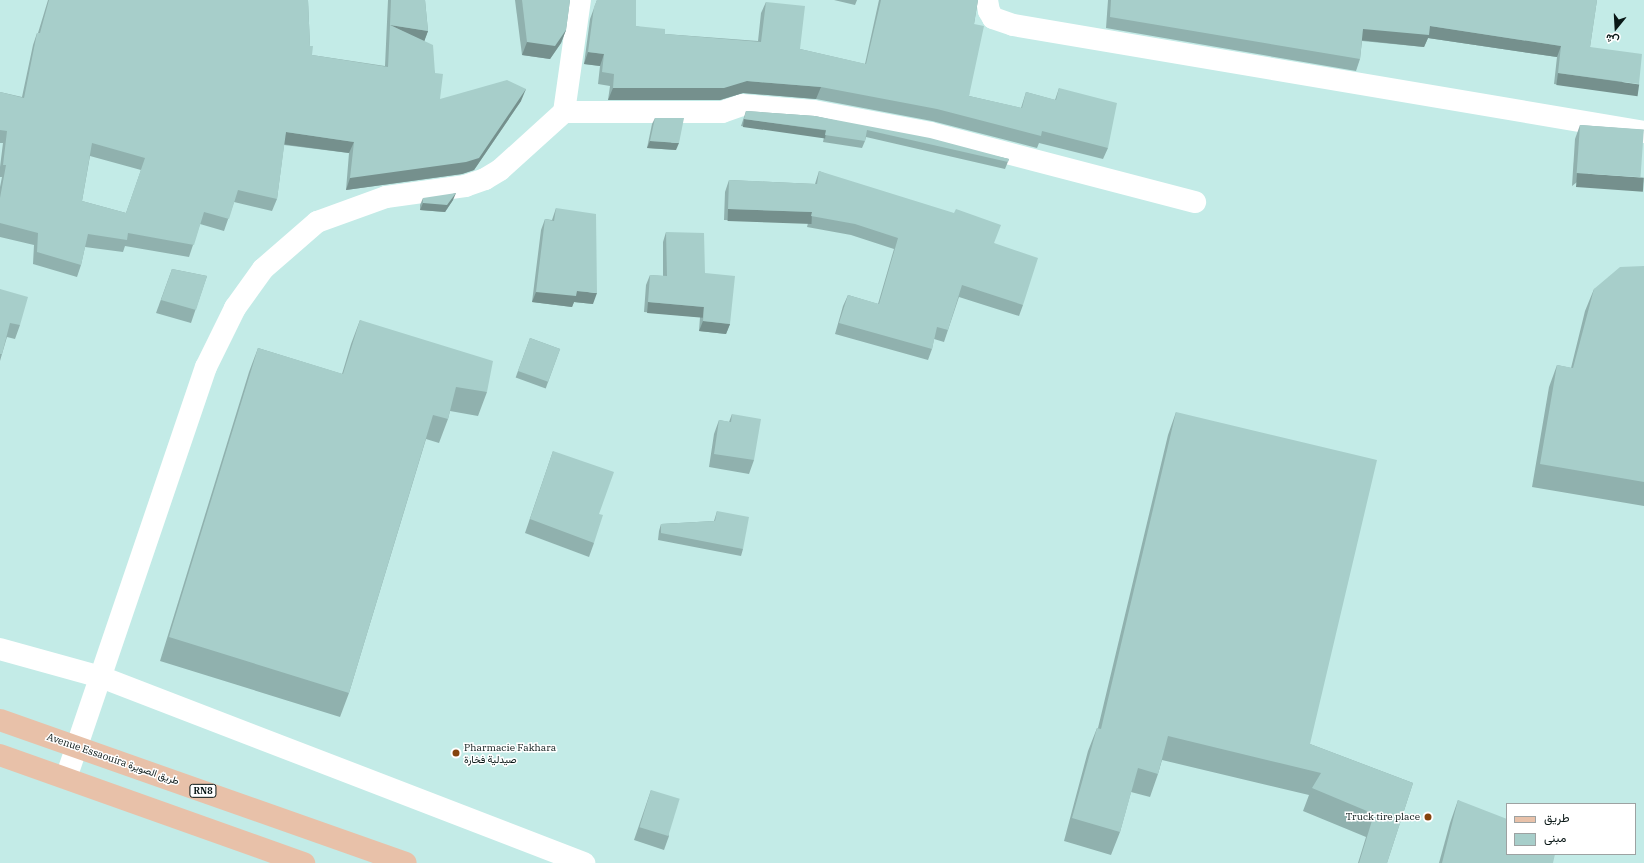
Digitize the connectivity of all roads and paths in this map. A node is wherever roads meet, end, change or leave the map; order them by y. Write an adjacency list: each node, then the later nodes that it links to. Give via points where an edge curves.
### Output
1 (580, 0): 3 (street)
2 (987, 0): 4 (street, via 993,18 1013,25)
3 (564, 112): 5 (street, via 722,112 742,105 814,111 930,133); 7 (street, via 500,170 485,179 465,186 386,197 317,222 263,270 235,308 206,367)
4 (1644, 132)
5 (1195, 202)
6 (0, 649): 7 (street)
7 (101, 677): 9 (street); 14 (street)
8 (0, 720): 9 (main road, Avenue Essaouira طريق الصويرة / RN8)
9 (77, 746): 11 (street); 13 (main road, Avenue Essaouira طريق الصويرة / RN8)
10 (0, 755): 11 (main road)
11 (66, 778): 12 (main road)
12 (304, 863)
13 (406, 863)
14 (584, 863)

